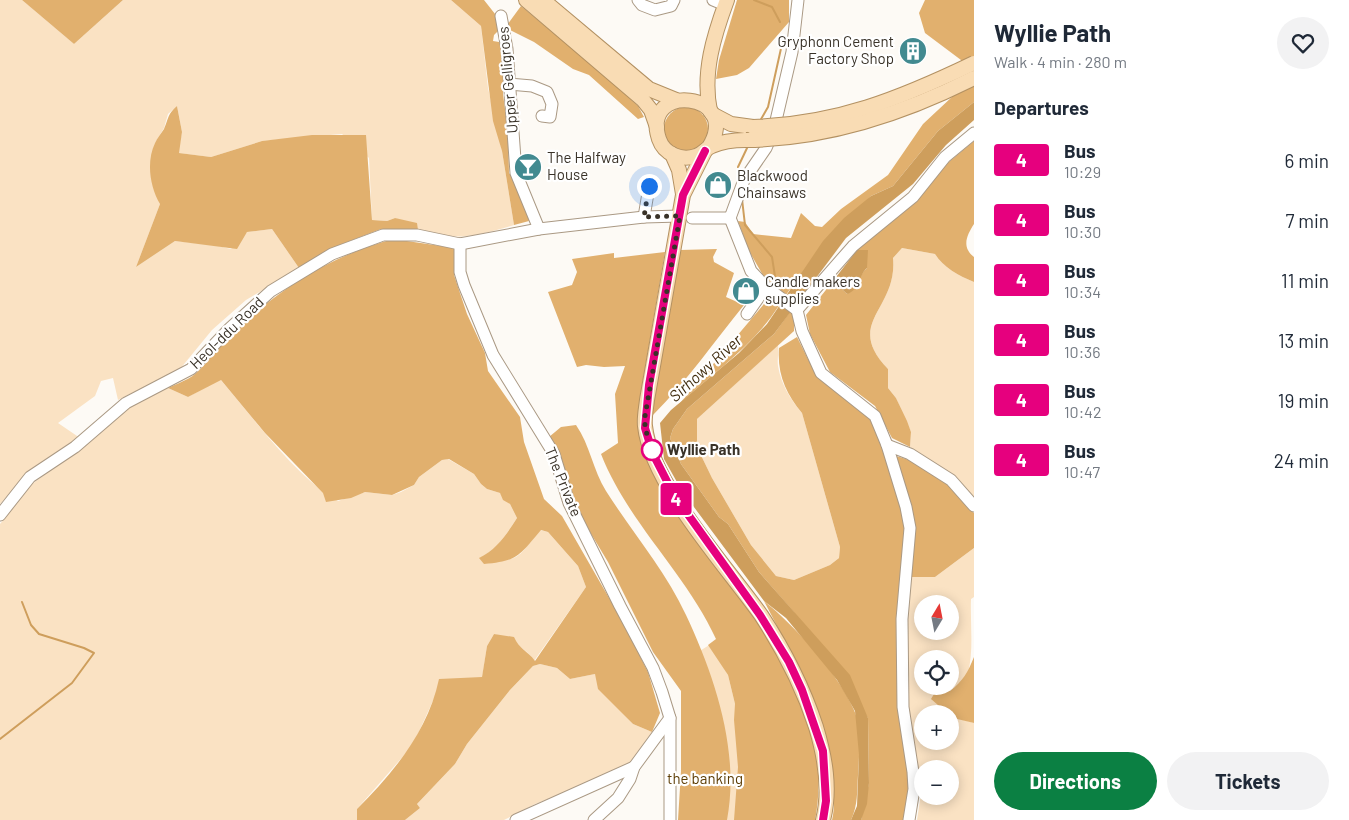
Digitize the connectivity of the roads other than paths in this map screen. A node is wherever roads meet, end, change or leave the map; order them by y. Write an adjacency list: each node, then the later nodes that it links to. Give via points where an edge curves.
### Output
1 (526, 0): 15 (main road, via 643,100)
2 (543, 0): 12 (main road, via 650,89)
3 (638, 0): 4 (street, via 655,10 671,6)
4 (674, 0)
5 (798, 0): 23 (street, via 792,52 774,129 766,148 744,180)
6 (721, 2): 9 (main road)
7 (501, 16): 11 (street, Upper Gelligroes)
8 (974, 63): 13 (main road, bridge, via 914,92 826,119 753,128 731,124)
9 (707, 70): 12 (main road, via 697,86); 13 (main road, via 706,93)
10 (974, 78): 17 (main road, bridge, via 928,100 846,128 795,137 730,140)
11 (509, 84): 14 (street, via 532,86 547,92 552,104 550,116); 24 (street, Upper Gelligroes, via 516,173)
12 (679, 99): 13 (main road, via 694,100); 15 (main road, via 661,114)
13 (711, 112): 17 (main road, via 715,130)
14 (542, 116)
15 (657, 127): 18 (main road, via 661,144)
16 (974, 133): 27 (street, via 945,157 912,197 853,246)
17 (707, 149): 18 (main road, via 686,158); 20 (main road)
18 (672, 154): 20 (main road, via 680,170)
19 (651, 192): 21 (street)
20 (683, 195): 22 (main road)
21 (644, 217): 22 (street); 24 (street)
22 (686, 217): 23 (street); 37 (main road, via 650,382 645,428 653,454 674,495 760,615 802,690 823,751 826,801)
23 (730, 218): 26 (street, via 751,271)
24 (539, 229): 25 (street)
25 (460, 244): 31 (street, Heol-ddu Road, via 417,235 383,235 332,254 251,307 191,369 126,403 75,447 30,477); 32 (street, The Private, via 460,272 493,355 554,454 569,503 654,668)
26 (772, 291): 27 (street); 28 (street)
27 (797, 310): 29 (street, via 802,331 821,373 875,416)
28 (747, 314)
29 (887, 445): 30 (street, via 910,454 951,480); 38 (street, via 910,528 902,619 903,707 914,772)
30 (974, 506)
31 (0, 515)
32 (670, 718): 33 (street); 36 (street, The Private)
33 (634, 767): 34 (street); 35 (street, via 618,798)
34 (516, 820)
35 (594, 820)
36 (670, 820)
37 (823, 820)
38 (910, 820)

